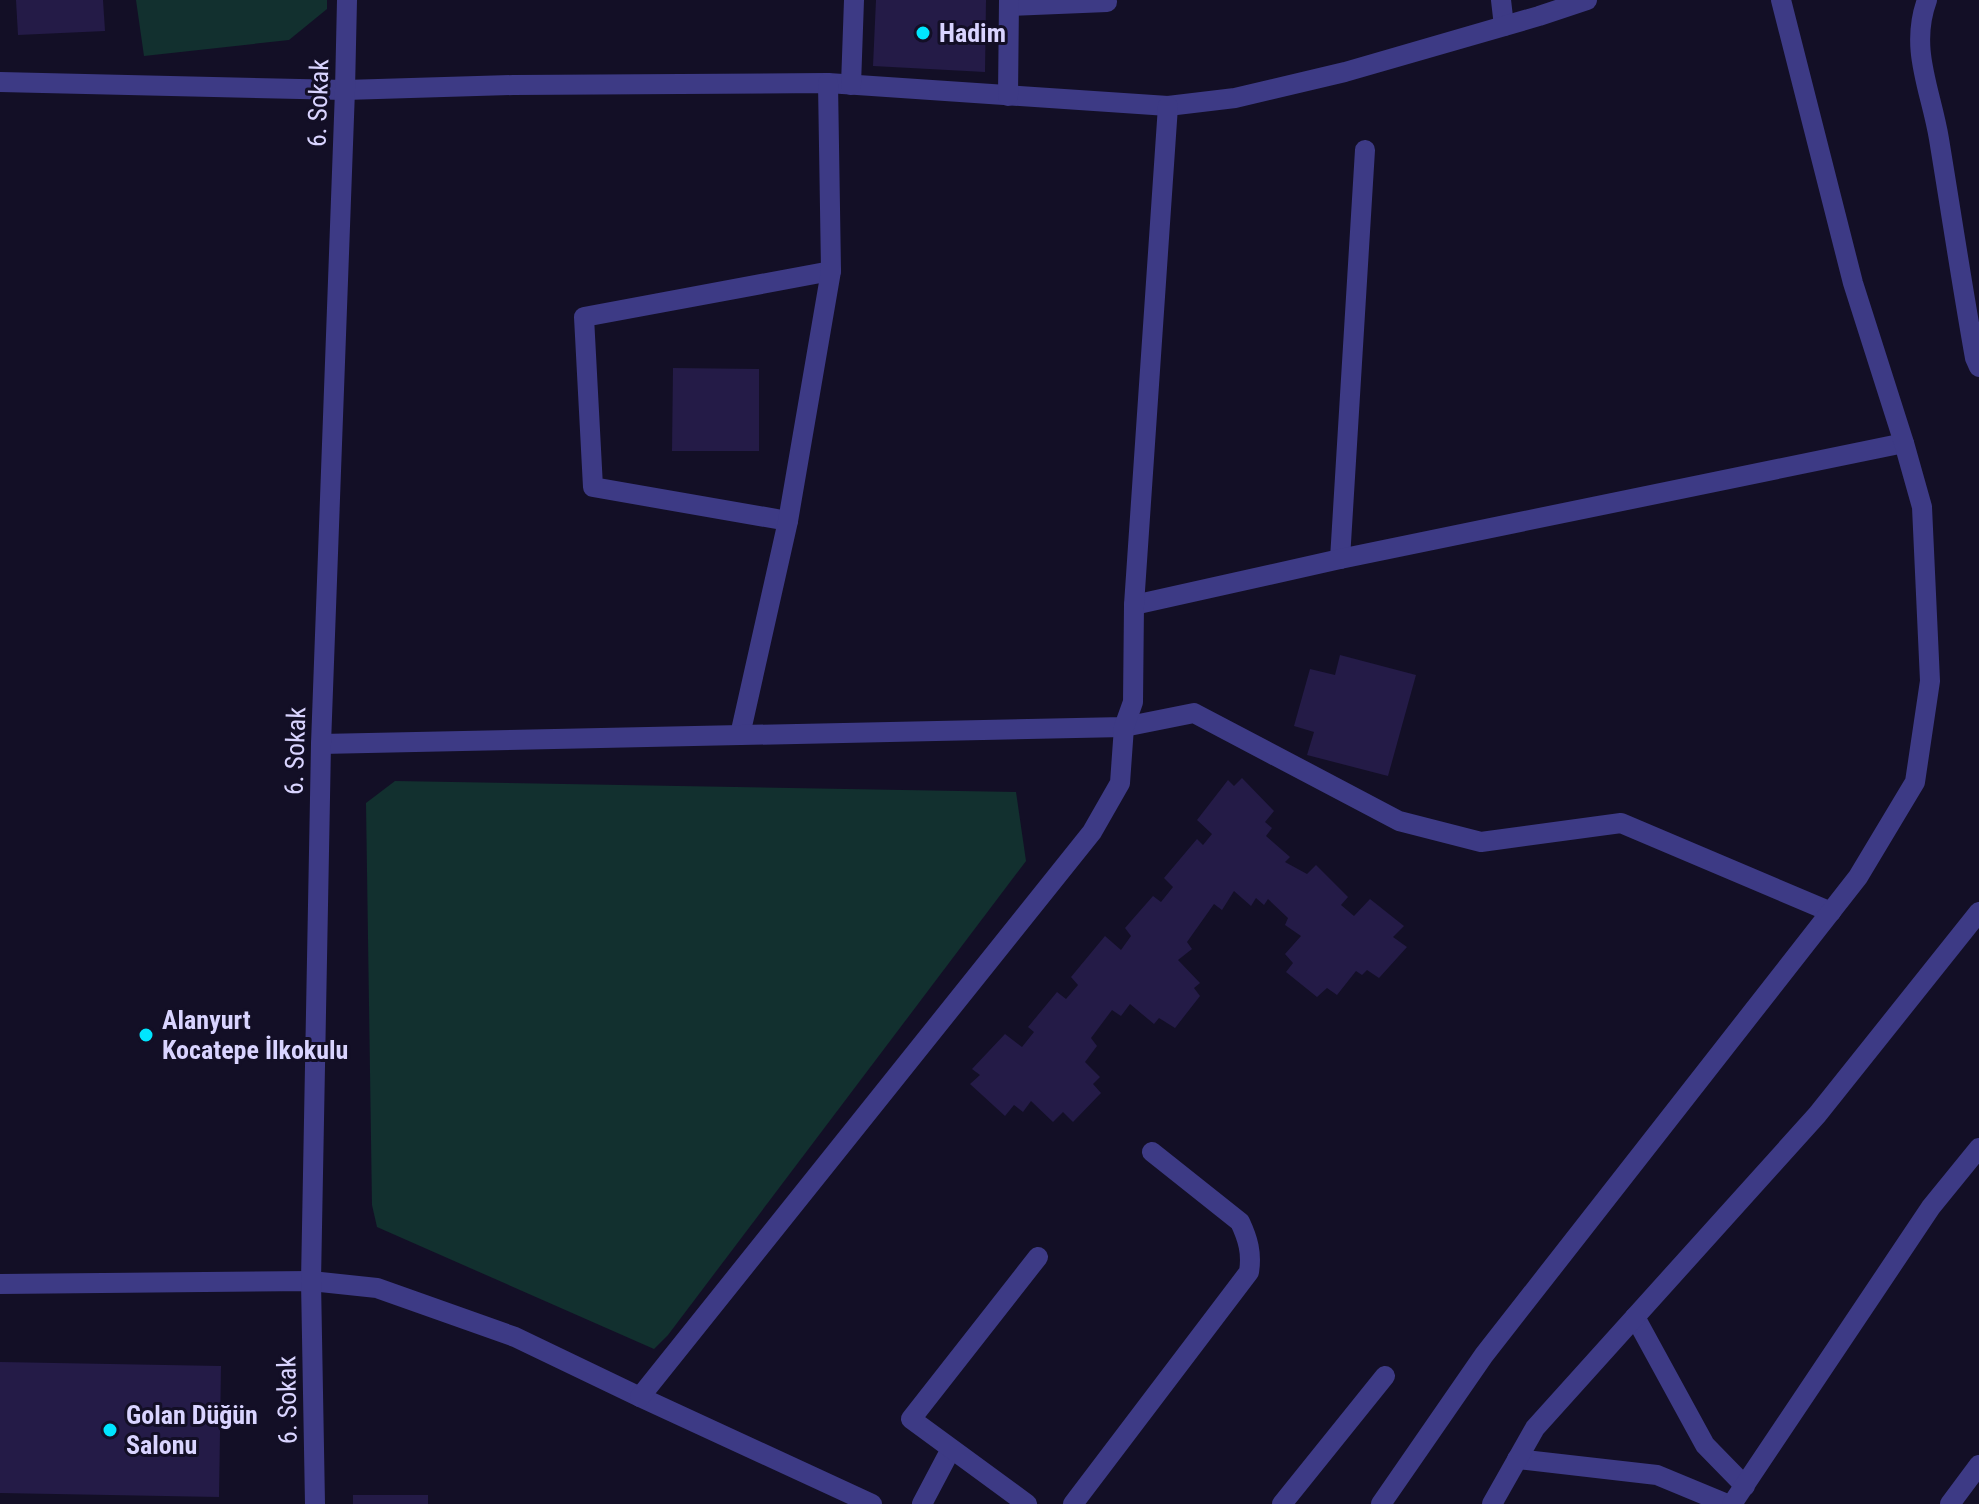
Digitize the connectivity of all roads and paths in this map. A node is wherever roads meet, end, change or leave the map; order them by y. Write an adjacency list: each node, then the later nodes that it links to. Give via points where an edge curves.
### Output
1 (347, 0): 13 (street, 6. Sokak)
2 (854, 0): 12 (street)
3 (1501, 0): 9 (street)
4 (1587, 0): 9 (street)
5 (1781, 0): 19 (street, via 1853,283)
6 (1927, 0): 18 (street, via 1920,57)
7 (1107, 2): 8 (street)
8 (1009, 3): 14 (street)
9 (1504, 26): 15 (street, via 1249,95)
10 (0, 82): 13 (street)
11 (828, 83): 12 (street); 13 (street); 17 (street)
12 (851, 85): 14 (street)
13 (345, 90): 25 (street, 6. Sokak)
14 (1008, 96): 15 (street)
15 (1168, 106): 22 (street)
16 (1365, 150): 21 (street)
17 (831, 271): 20 (street); 20 (street, via 584,317 593,487)
18 (1979, 367)
19 (1904, 443): 21 (street); 26 (street, via 1922,507 1930,681 1915,782)
20 (788, 521): 24 (street)
21 (1340, 559): 22 (street)
22 (1134, 605): 23 (street, via 1133,702)
23 (1124, 727): 24 (street); 26 (street, via 1194,713 1399,821 1481,842 1621,823); 35 (street, via 1120,783 1092,832)
24 (740, 735): 25 (street)
25 (321, 744): 31 (street, 6. Sokak)
26 (1831, 912): 46 (street, via 1484,1355)
27 (1979, 912): 33 (street, via 1817,1115)
28 (1979, 1148): 39 (street, via 1931,1207)
29 (1152, 1152): 44 (street, via 1240,1222 1250,1250 1249,1272)
30 (1038, 1257): 36 (street, via 911,1419)
31 (311, 1281): 32 (street); 35 (street, via 377,1288 515,1337); 40 (street, 6. Sokak)
32 (0, 1284)
33 (1635, 1317): 37 (street, via 1535,1428); 39 (street, via 1705,1445)
34 (1385, 1376): 45 (street)
35 (640, 1397): 41 (street)
36 (951, 1449): 42 (street); 43 (street)
37 (1517, 1459): 47 (street); 48 (street, via 1657,1475)
38 (1979, 1465): 49 (street)
39 (1745, 1486): 48 (street)
40 (315, 1504)
41 (872, 1504)
42 (922, 1504)
43 (1027, 1504)
44 (1073, 1504)
45 (1282, 1504)
46 (1381, 1504)
47 (1492, 1504)
48 (1730, 1504)
49 (1950, 1504)

